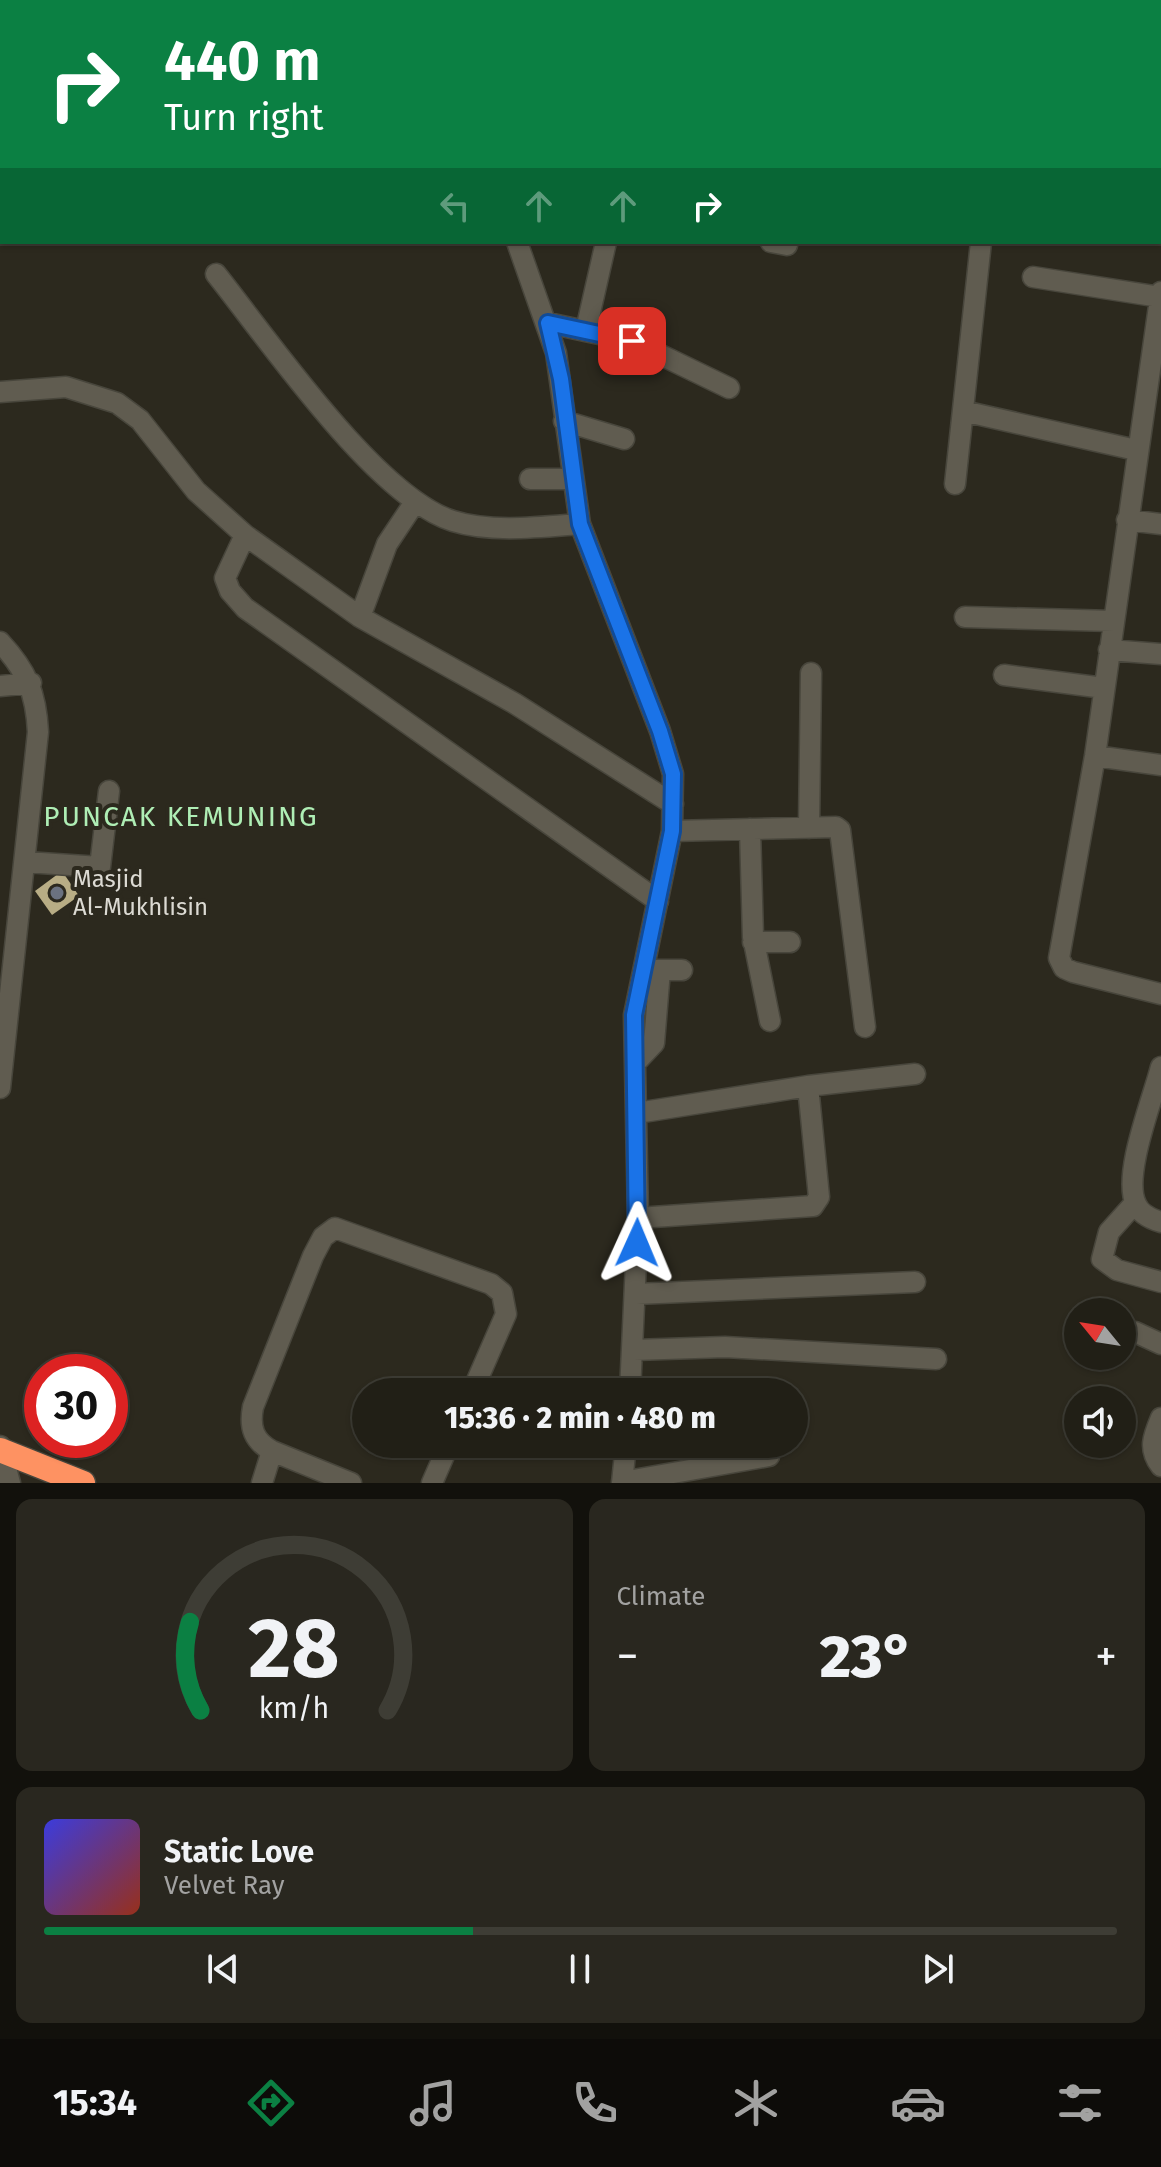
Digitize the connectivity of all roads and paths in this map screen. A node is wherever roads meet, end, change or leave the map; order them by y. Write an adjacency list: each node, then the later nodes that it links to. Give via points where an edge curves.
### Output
1 (518, 244): 8 (street)
2 (606, 244): 9 (street)
3 (981, 244): 12 (street)
4 (216, 274): 20 (street, via 349,441)
5 (1033, 277): 6 (street)
6 (1161, 294): 7 (street)
7 (1159, 321): 14 (street)
8 (548, 323): 9 (street); 13 (street)
9 (586, 330): 10 (street, via 632,341)
10 (729, 388)
11 (0, 392): 24 (street, via 66,387 117,403 140,420 196,491)
12 (963, 411): 16 (street); 19 (street)
13 (564, 421): 15 (street); 18 (street)
14 (1151, 422): 16 (street)
15 (624, 439)
16 (1136, 450): 21 (street)
17 (530, 479): 18 (street)
18 (572, 479): 22 (street)
19 (955, 484)
20 (415, 502): 22 (street, via 464,524); 25 (street, via 387,544)
21 (1127, 520): 23 (street); 27 (street)
22 (580, 524): 39 (street, via 660,731 673,774)
23 (1161, 524)
24 (245, 535): 25 (street); 44 (street, via 225,578 245,608)
25 (360, 617): 39 (street, via 514,703)
26 (965, 617): 27 (street)
27 (1113, 621): 29 (street)
28 (0, 642): 33 (street)
29 (1109, 650): 30 (street); 35 (street)
30 (1161, 654)
31 (811, 673): 40 (street)
32 (1004, 675): 35 (street)
33 (31, 683): 34 (street); 43 (street, via 38,732)
34 (0, 686)
35 (1104, 688): 36 (street)
36 (1095, 756): 37 (street); 51 (street, via 1059,958 1073,972)
37 (1161, 765)
38 (109, 791): 43 (street, via 100,867)
39 (673, 804): 42 (street)
40 (809, 828): 41 (street); 53 (street, via 836,827 842,838)
41 (750, 829): 42 (street); 46 (street)
42 (672, 831): 44 (street)
43 (26, 862): 45 (street)
44 (658, 901): 48 (street)
45 (9, 927): 50 (street)
46 (753, 942): 47 (street); 52 (street)
47 (790, 942)
48 (651, 970): 49 (street); 58 (street, via 634,1015)
49 (682, 970)
50 (6, 987): 56 (street)
51 (1161, 994)
52 (770, 1021)
53 (865, 1027)
54 (1161, 1067): 59 (street)
55 (915, 1074): 57 (street)
56 (0, 1077)
57 (808, 1086): 58 (street); 61 (street, via 819,1197 813,1206)
58 (637, 1113): 61 (street)
59 (1151, 1142): 60 (street, via 1132,1176)
60 (1135, 1203): 62 (street, via 1141,1213); 64 (street, via 1109,1232 1102,1259 1117,1270)
61 (638, 1218): 65 (street)
62 (1161, 1222)
63 (915, 1282): 65 (street)
64 (1161, 1282)
65 (636, 1294): 68 (street)
66 (1136, 1332): 67 (street)
67 (1161, 1344)
68 (634, 1350): 69 (street, via 725,1347); 71 (street)
69 (936, 1359)
70 (478, 1378): 74 (street, via 506,1314 502,1293 491,1284 335,1228 313,1256 253,1407 253,1432 259,1444)
71 (631, 1378)
72 (1161, 1418): 78 (street, via 1152,1438)
73 (0, 1448): 80 (street); 81 (highway)
74 (272, 1451): 82 (street); 83 (street)
75 (443, 1458): 84 (street)
76 (625, 1458): 79 (street)
77 (758, 1458): 79 (street)
78 (1161, 1466)
79 (622, 1482)
80 (10, 1483)
81 (83, 1483)
82 (262, 1483)
83 (351, 1483)
84 (432, 1483)

